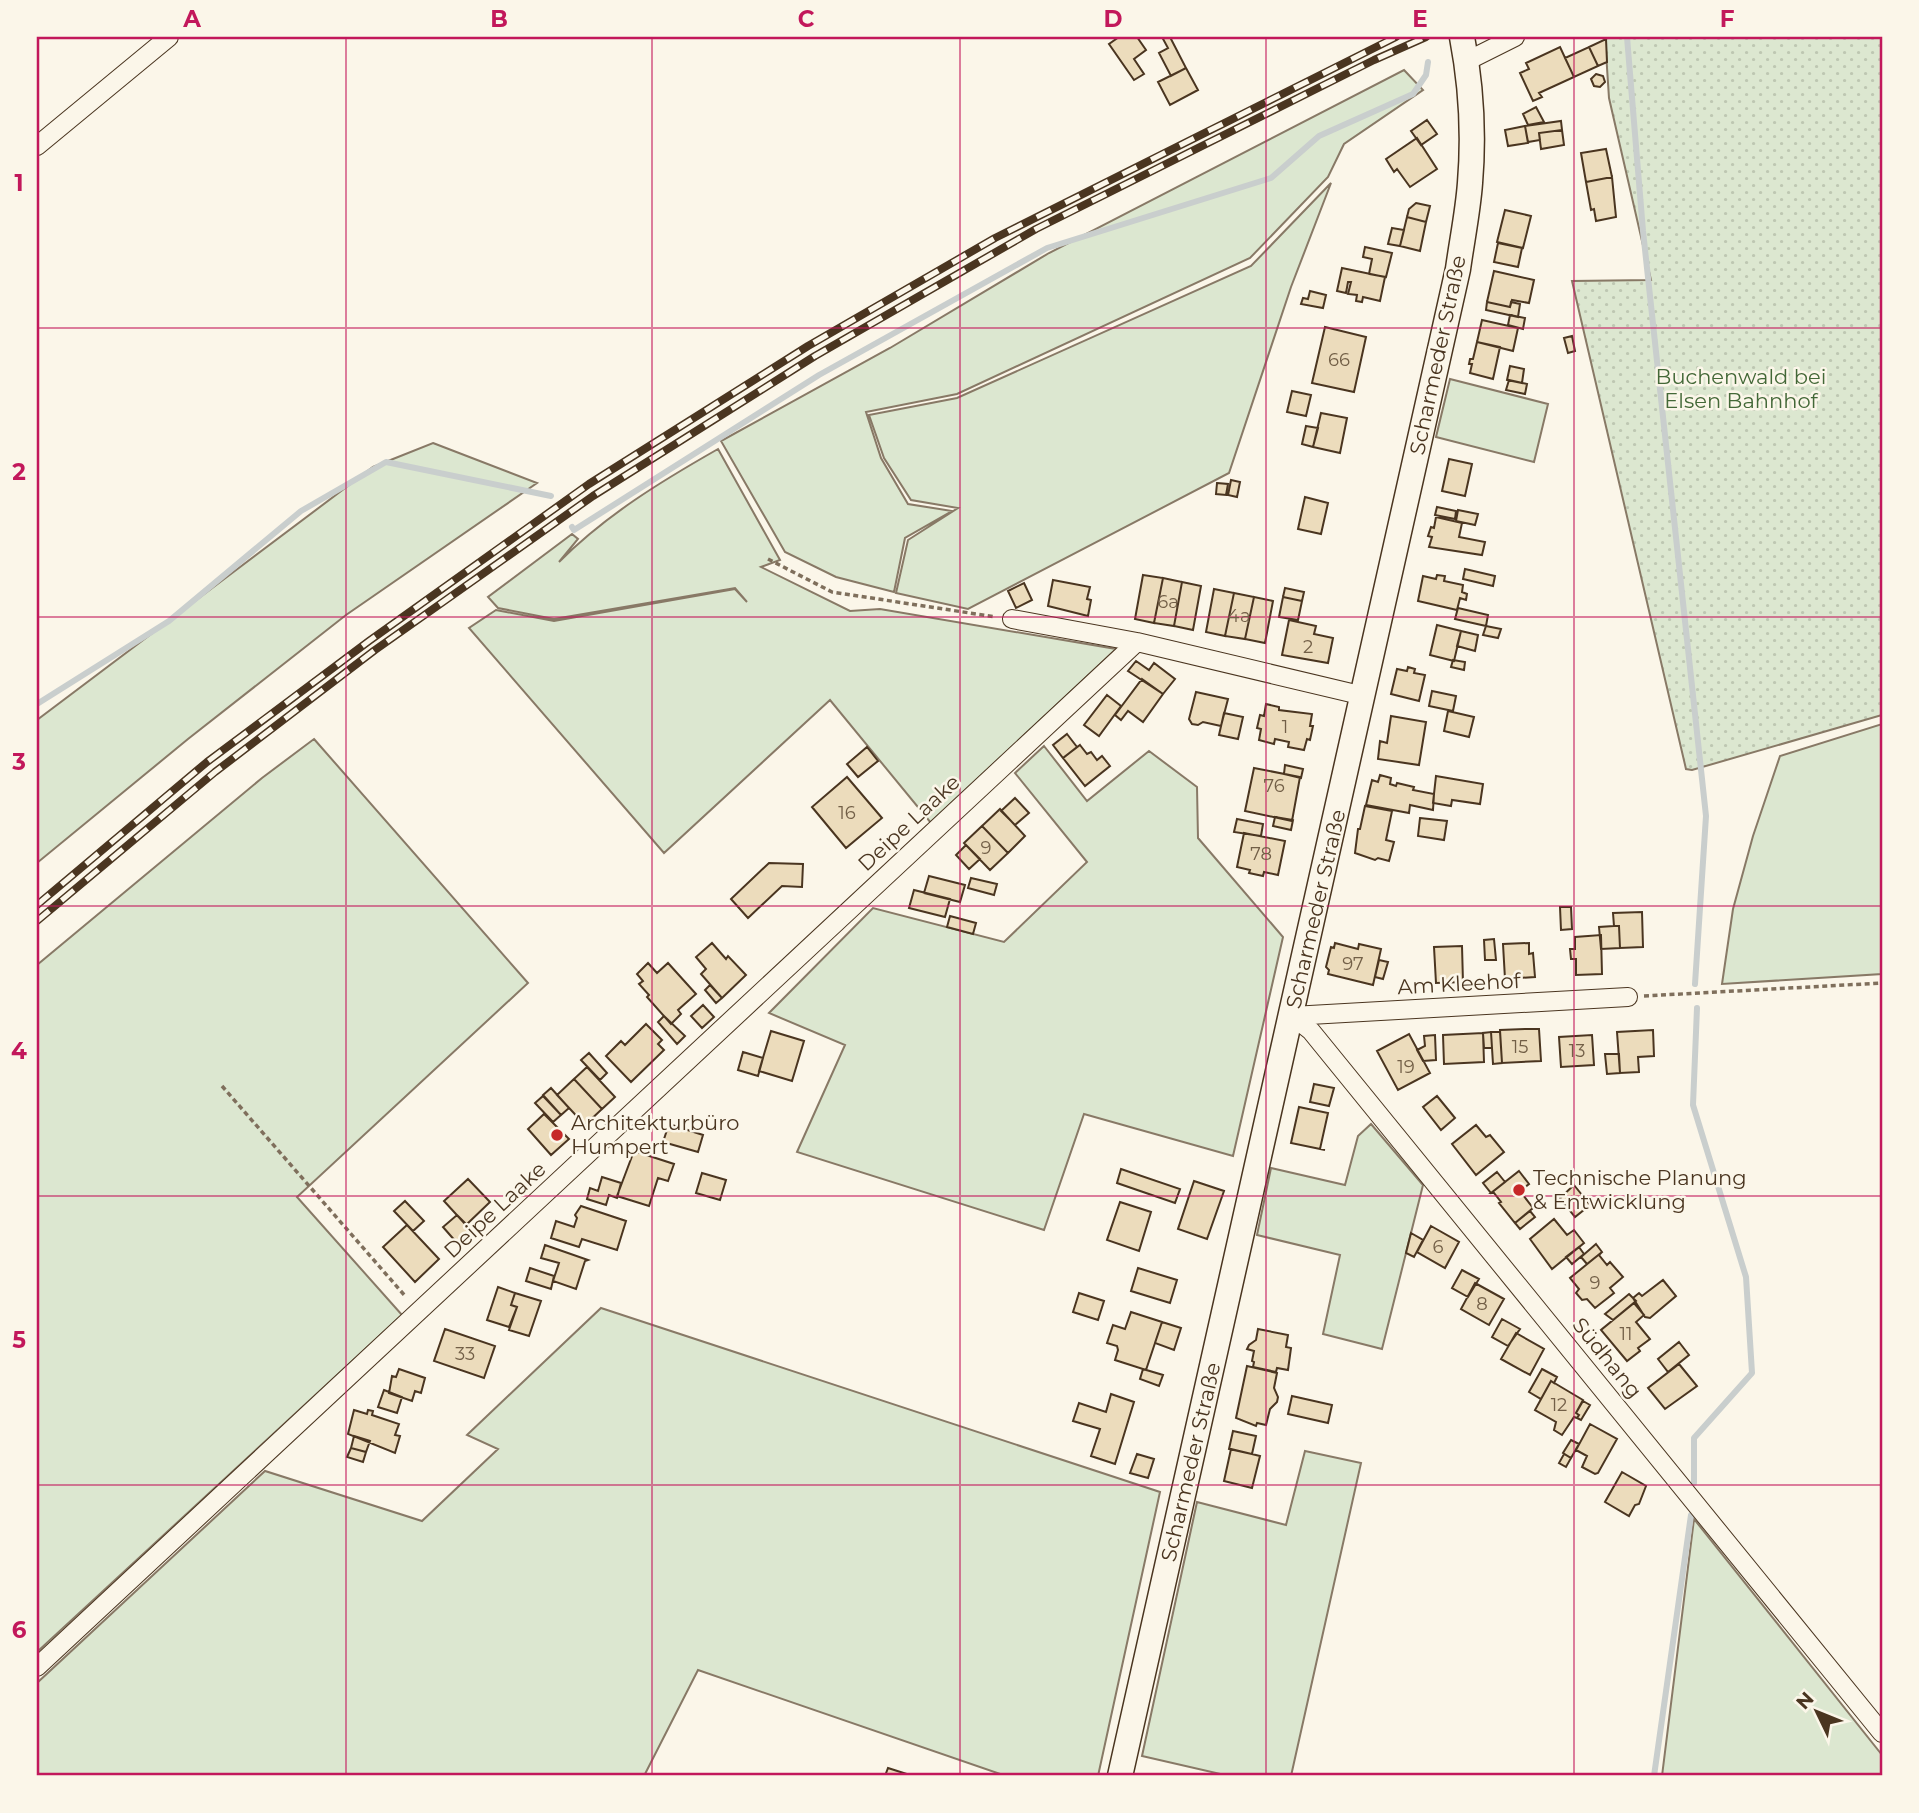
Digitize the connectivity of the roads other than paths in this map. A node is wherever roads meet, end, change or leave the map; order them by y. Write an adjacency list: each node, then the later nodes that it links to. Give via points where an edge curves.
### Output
1 (169, 37): 5 (street)
2 (1462, 37): 4 (street, Scharmeder Straße)
3 (1515, 37): 4 (street)
4 (1467, 61): 8 (street, Scharmeder Straße, via 1471,183 1458,269)
5 (37, 146)
6 (1012, 619): 7 (street)
7 (1137, 642): 8 (street); 11 (street, Deipe Laake)
8 (1364, 696): 10 (street, Scharmeder Straße)
9 (1628, 997): 10 (street, Am Kleehof)
10 (1292, 1016): 12 (street, Südhang, via 1311,1031); 13 (street, Scharmeder Straße)
11 (37, 1667)
12 (1882, 1733)
13 (1120, 1776)

